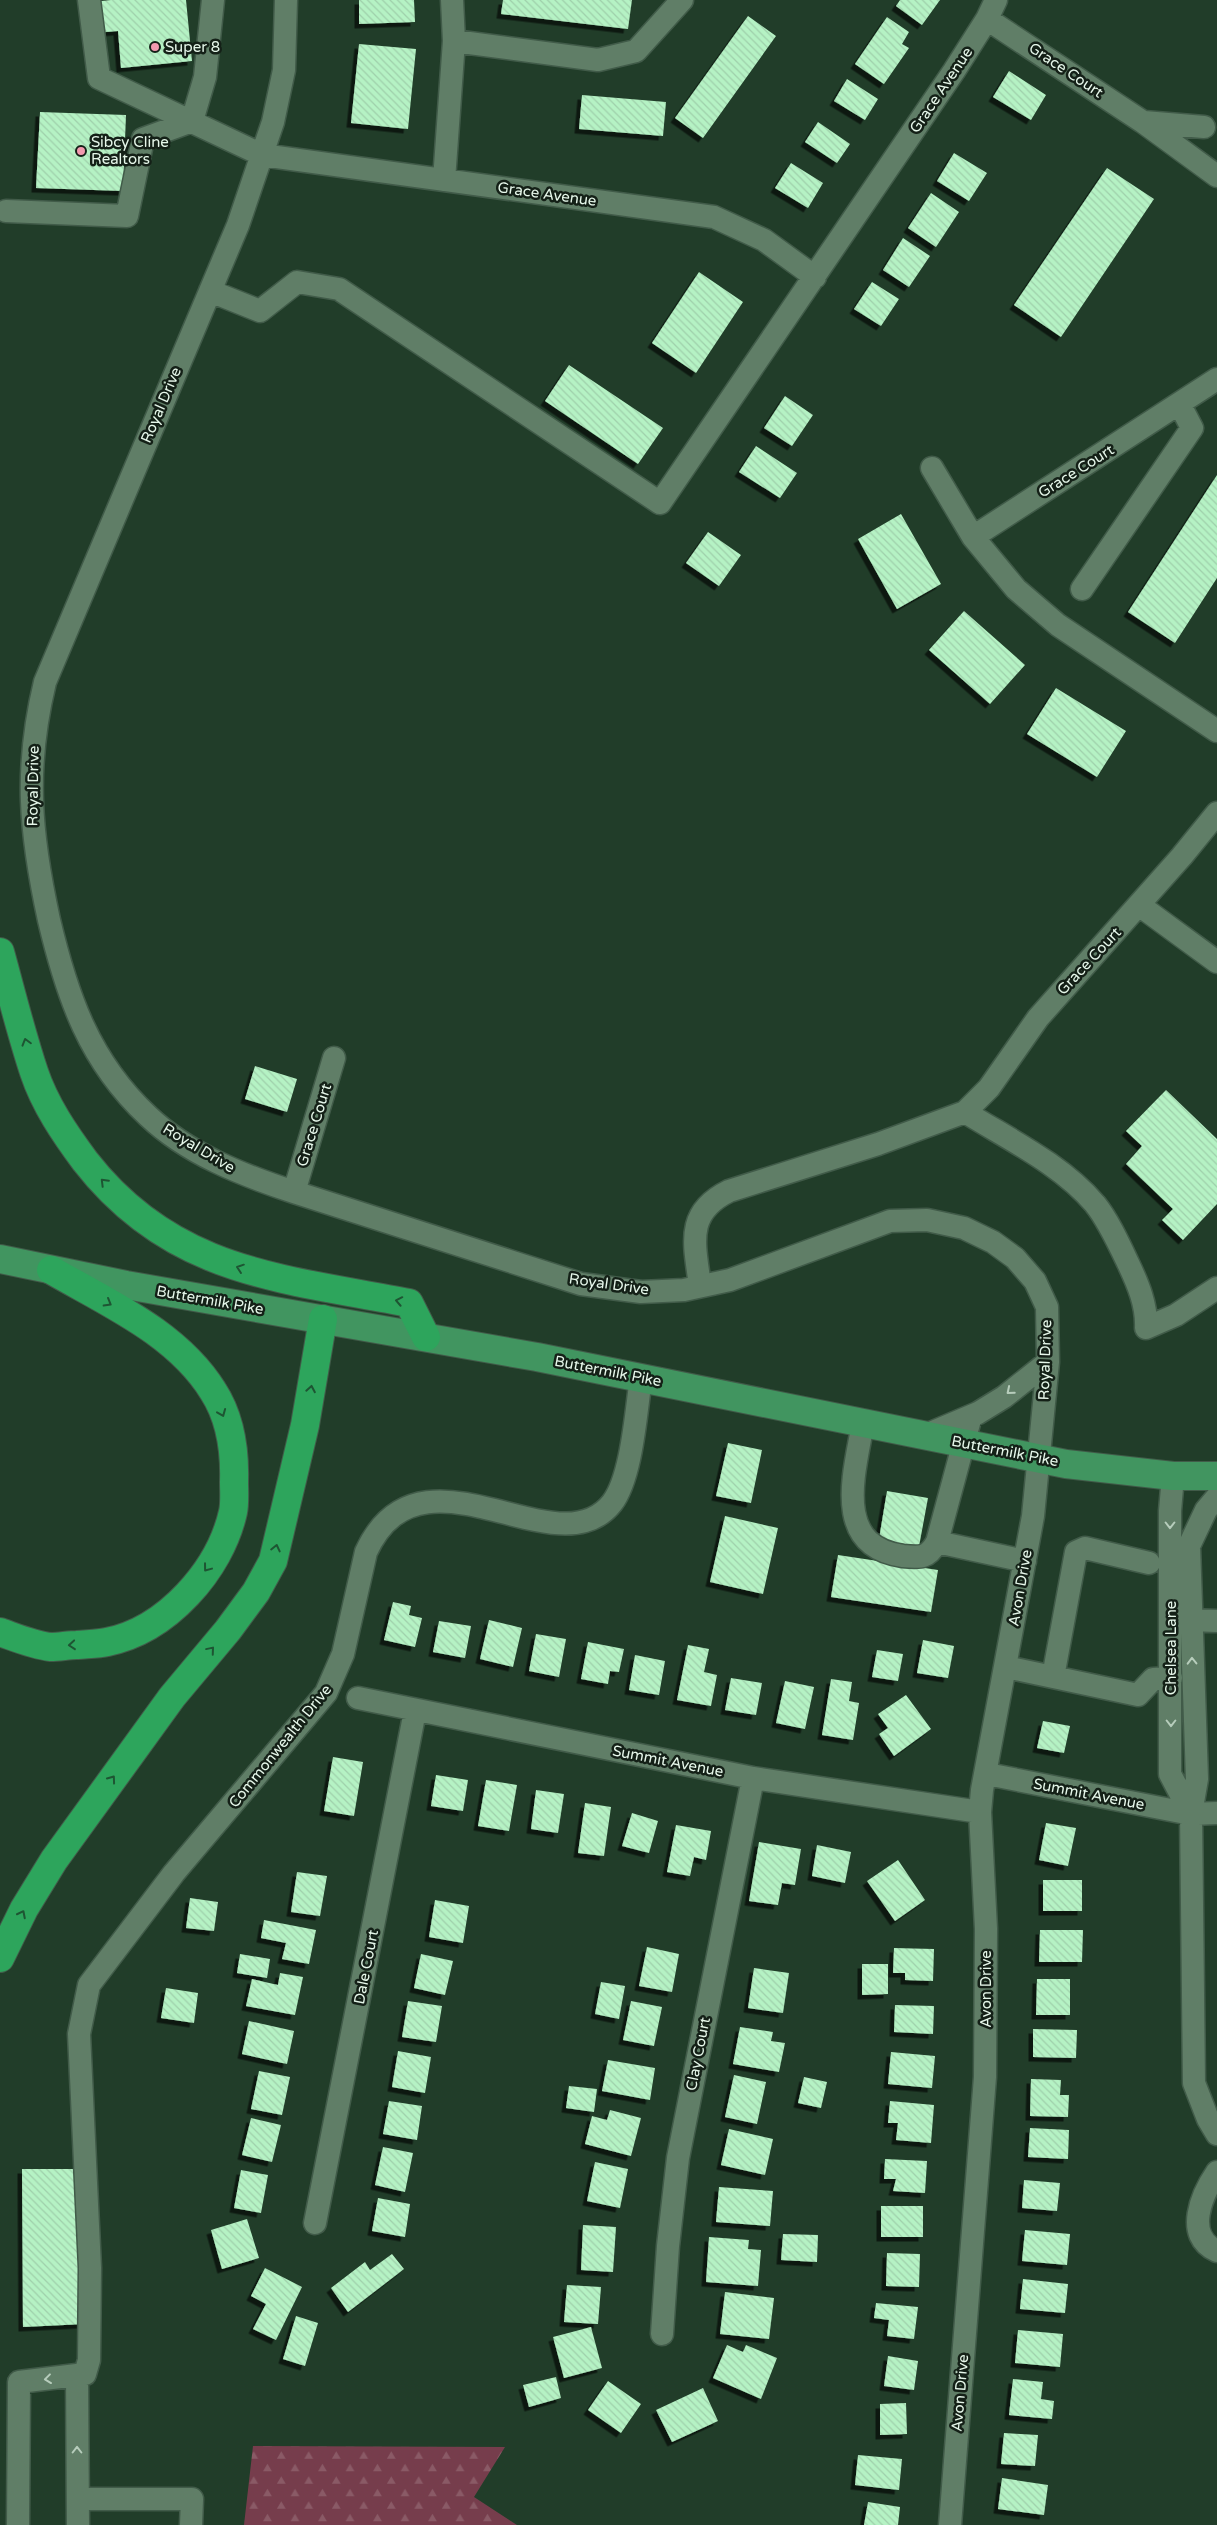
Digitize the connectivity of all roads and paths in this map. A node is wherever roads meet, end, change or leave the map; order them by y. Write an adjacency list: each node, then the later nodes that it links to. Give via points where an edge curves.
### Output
1 (89, 0): 8 (street, Grace Avenue, via 99,78)
2 (213, 0): 8 (street, via 206,76)
3 (286, 0): 11 (street, Royal Drive, via 284,70 274,122)
4 (452, 0): 7 (street)
5 (682, 0): 7 (street, via 636,51 598,60)
6 (992, 10): 9 (street, Grace Court); 15 (street, Grace Avenue)
7 (454, 41): 13 (street)
8 (192, 121): 11 (street, Grace Avenue); 14 (street, via 143,139 127,216)
9 (1143, 122): 10 (street, Grace Court); 12 (street, Grace Court)
10 (1204, 127)
11 (262, 156): 13 (street, Grace Avenue); 16 (street, Royal Drive)
12 (1217, 176)
13 (444, 180): 15 (street, Grace Avenue, via 714,217 764,240)
14 (6, 211)
15 (815, 277): 16 (street, Grace Avenue, via 660,503 339,289 296,282 260,311)
16 (210, 291): 29 (street, Royal Drive, via 45,682 36,718 31,762 32,832 59,962 78,1018 113,1078 148,1116 174,1138 213,1161)
17 (1217, 379): 18 (street, Grace Court)
18 (1180, 405): 20 (street, Grace Court); 21 (street, via 1192,428)
19 (932, 468): 20 (street)
20 (973, 537): 22 (street, via 1016,590 1058,625)
21 (1082, 589)
22 (1214, 723)
23 (1217, 813): 24 (street, Grace Court)
24 (1139, 906): 26 (street); 28 (street, Grace Court, via 1038,1018 989,1088)
25 (0, 952): 35 (highway, one-way to 25, via 409,1303 251,1272 190,1249 132,1211 94,1172 52,1112 34,1073)
26 (1217, 962)
27 (334, 1058): 29 (street, Grace Court)
28 (964, 1112): 32 (street, via 716,1197 697,1220 694,1240); 33 (street, via 1057,1170 1095,1204 1135,1276 1147,1312 1146,1328 1176,1315)
29 (294, 1192): 32 (street, Royal Drive, via 581,1284 641,1292)
30 (0, 1260): 31 (main road, Buttermilk Pike)
31 (51, 1270): 34 (main road, Buttermilk Pike); 51 (highway, one-way to 51, via 142,1323 177,1349 198,1370 214,1392 235,1455 233,1511 210,1565 178,1604 135,1632 108,1642 52,1647 29,1643)
32 (700, 1286): 36 (street, Royal Drive, via 730,1280 890,1221 927,1220 964,1228 993,1242 1015,1258 1035,1281 1047,1307)
33 (1217, 1288)
34 (323, 1319): 35 (main road, Buttermilk Pike); 62 (highway, one-way to 34, via 24,1909 54,1860 172,1697 256,1592 273,1561 304,1425)
35 (426, 1337): 37 (main road, Buttermilk Pike)
36 (1048, 1362): 38 (street, one-way to 38, via 1004,1397); 42 (street, Royal Drive)
37 (641, 1378): 39 (main road, Buttermilk Pike); 68 (street, Commonwealth Drive, via 624,1481 612,1503 591,1520 561,1524 461,1502 422,1503 390,1517 366,1552 343,1654 326,1693 174,1873 89,1985 79,2034 90,2268 89,2360 86,2374)
38 (971, 1416): 40 (street); 41 (street)
39 (863, 1422): 40 (main road, Buttermilk Pike); 46 (street, via 852,1501 860,1528 876,1548 889,1554 921,1558 931,1553)
40 (926, 1435): 41 (main road, Buttermilk Pike)
41 (964, 1443): 42 (main road, Buttermilk Pike); 46 (street)
42 (1039, 1458): 43 (main road, Buttermilk Pike, via 1115,1471); 47 (street, Avon Drive)
43 (1173, 1476): 44 (main road, Buttermilk Pike); 54 (street, Chelsea Lane, one-way to 54, via 1170,1512)
44 (1217, 1476)
45 (1217, 1496): 49 (street, Chelsea Lane, via 1206,1510 1189,1546)
46 (937, 1542): 47 (street)
47 (1025, 1561): 52 (street, Avon Drive)
48 (1149, 1563): 53 (street, via 1085,1548 1076,1552)
49 (1191, 1620): 50 (street); 61 (street, Chelsea Lane, one-way to 49, via 1197,1779)
50 (1217, 1621)
51 (0, 1632)
52 (1006, 1667): 53 (street); 57 (street, Avon Drive)
53 (1052, 1677): 54 (street, via 1138,1695 1154,1679)
54 (1171, 1678): 61 (street, Chelsea Lane, one-way to 61, via 1170,1774)
55 (358, 1698): 56 (street, Summit Avenue)
56 (415, 1710): 58 (street, Summit Avenue); 65 (street, Dale Court)
57 (987, 1774): 59 (street, Avon Drive); 61 (street, Summit Avenue)
58 (753, 1778): 59 (street, Summit Avenue); 67 (street, Clay Court, via 678,2158)
59 (980, 1812): 73 (street, Avon Drive, via 986,1929 985,2077)
60 (1217, 1813): 61 (street, Summit Avenue)
61 (1191, 1814): 63 (street, Chelsea Lane, via 1194,2083)
62 (0, 1958)
63 (1217, 2134)
64 (1217, 2172): 66 (street, via 1196,2218 1200,2236)
65 (315, 2223)
66 (1217, 2251)
67 (662, 2334)
68 (77, 2375): 69 (street, one-way to 68); 70 (street, one-way to 70, via 19,2382)
69 (78, 2499): 71 (street); 72 (street, via 192,2499)
70 (18, 2525)
71 (78, 2525)
72 (191, 2525)
73 (950, 2525)

